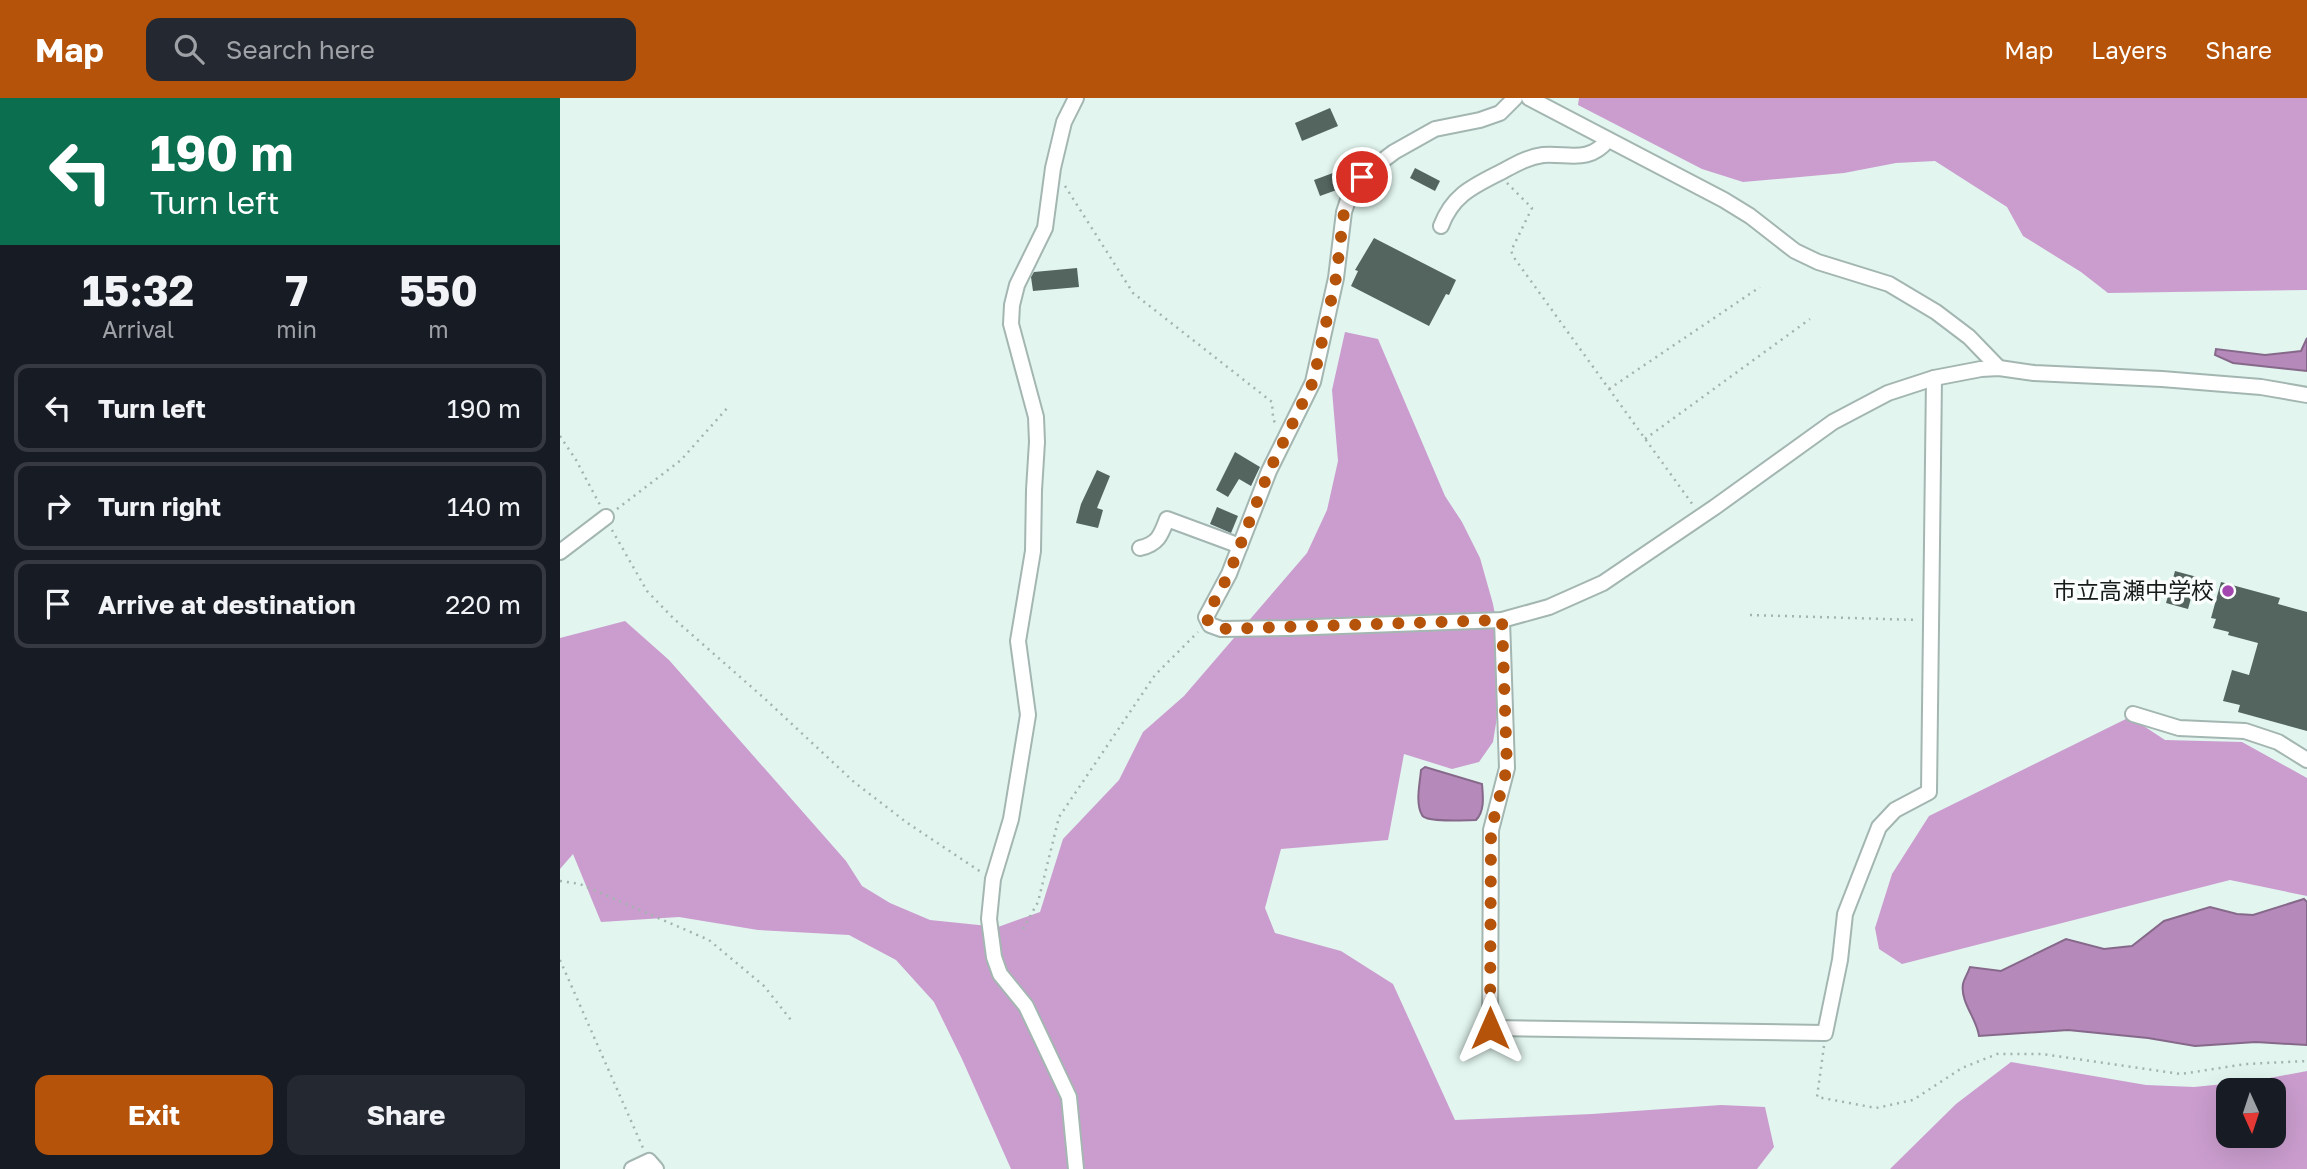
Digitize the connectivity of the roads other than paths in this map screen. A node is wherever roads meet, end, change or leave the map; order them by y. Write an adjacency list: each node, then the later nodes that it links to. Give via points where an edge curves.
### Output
1 (1076, 98): 18 (street, via 1064,122 1053,168 1045,228 1012,305 1037,442 1033,551 1018,641 1028,715 1011,819 993,879 989,919 1000,974 1026,1006 1069,1097)
2 (1515, 98): 10 (street, via 1500,113 1435,129 1394,152 1351,191 1313,382 1269,471)
3 (1529, 98): 4 (street)
4 (1608, 140): 5 (street, via 1590,154 1528,158 1475,184 1446,212); 6 (street, via 1724,200 1795,251 1889,284 1969,337)
5 (1441, 226)
6 (1999, 368): 7 (street); 8 (street)
7 (1934, 379): 13 (street, via 1888,393 1833,422 1603,583 1549,607); 13 (street, via 1928,792 1895,810 1879,827 1845,914 1825,1032 1490,1028 1491,830 1507,768)
8 (2307, 394)
9 (606, 517): 12 (street)
10 (1240, 545): 11 (street, via 1167,519 1160,538); 13 (street, via 1206,617 1213,627)
11 (1140, 548)
12 (560, 552)
13 (1502, 620)
14 (2133, 714): 15 (street, via 2179,727 2245,731 2278,742)
15 (2307, 760)
16 (652, 1165): 17 (street)
17 (632, 1169)
18 (1076, 1169)

